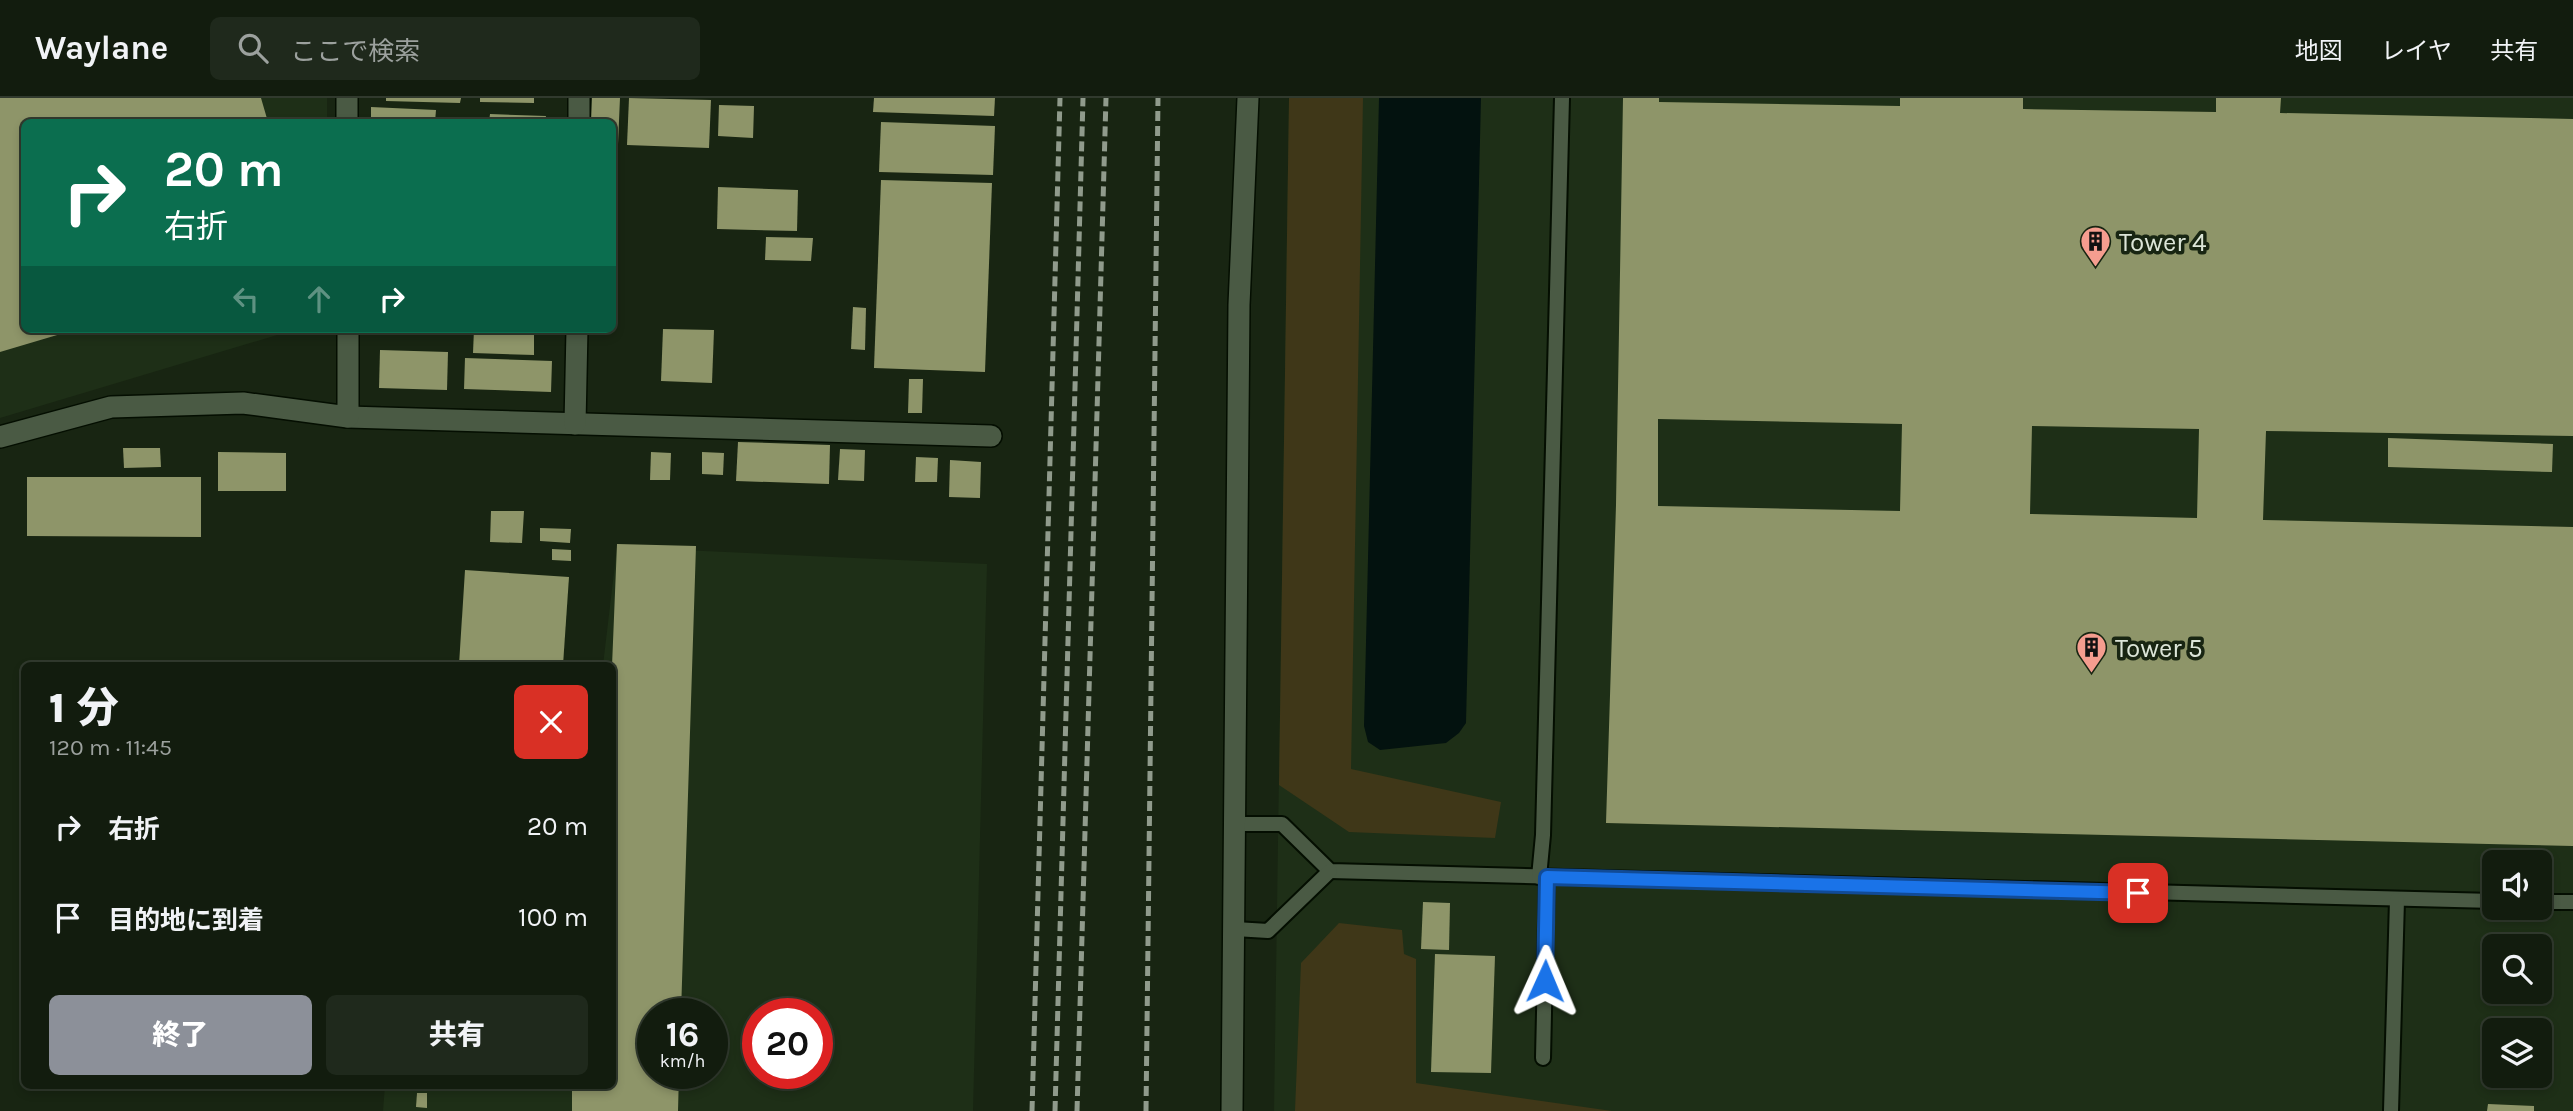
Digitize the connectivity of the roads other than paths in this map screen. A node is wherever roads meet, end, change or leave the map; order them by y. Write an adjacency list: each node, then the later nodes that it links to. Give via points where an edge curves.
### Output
1 (347, 98): 5 (street)
2 (579, 98): 6 (street)
3 (1248, 98): 13 (street, via 1239,305)
4 (1562, 98): 15 (lane)
5 (347, 119)
6 (579, 119)
7 (348, 333): 9 (street)
8 (576, 333): 10 (street)
9 (348, 417): 10 (street); 12 (street, via 243,403 111,407)
10 (575, 424): 11 (street)
11 (991, 436)
12 (0, 437)
13 (1236, 824): 14 (lane, via 1282,824); 20 (street)
14 (1330, 871): 15 (lane); 20 (lane, via 1268,931)
15 (1543, 877): 16 (lane); 21 (lane)
16 (2396, 900): 17 (lane); 23 (lane)
17 (2482, 901)
18 (2552, 902): 19 (lane)
19 (2573, 902)
20 (1235, 929): 22 (street)
21 (1543, 1058)
22 (1232, 1111)
23 (2391, 1111)

